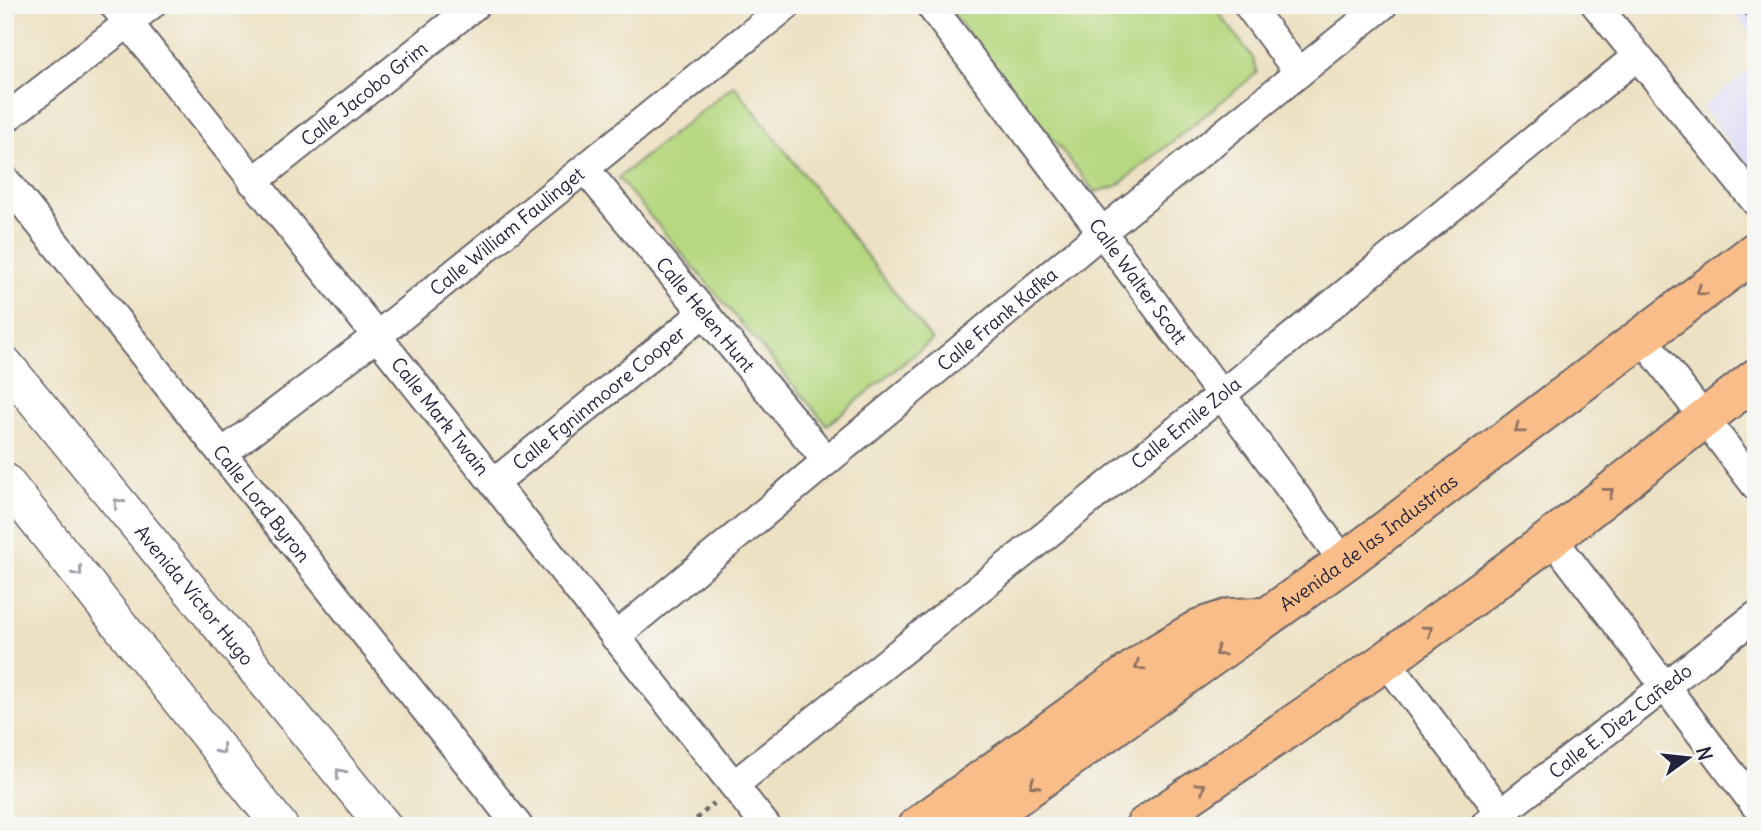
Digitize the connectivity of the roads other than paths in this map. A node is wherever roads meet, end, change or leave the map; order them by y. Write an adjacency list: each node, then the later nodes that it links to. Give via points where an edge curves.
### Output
1 (151, 5): 8 (street)
2 (475, 5): 14 (street, Calle Jacobo Grim)
3 (786, 5): 12 (street, Calle William Faulinget)
4 (930, 5): 16 (street, Calle Walter Scott)
5 (1248, 5): 10 (street)
6 (1383, 5): 10 (street, Calle Frank Kafka)
7 (1595, 5): 9 (street)
8 (121, 14): 11 (street); 14 (street, Calle Mark Twain)
9 (1636, 57): 15 (street); 23 (street, Calle Emile Zola)
10 (1298, 73): 16 (street, Calle Frank Kafka)
11 (5, 119)
12 (585, 169): 18 (street, Calle Helen Hunt); 20 (street, Calle William Faulinget)
13 (5, 180): 25 (street, Calle Lord Byron)
14 (253, 182): 20 (street, Calle Mark Twain)
15 (1756, 202)
16 (1102, 232): 23 (street, Calle Walter Scott); 26 (street, Calle Frank Kafka)
17 (1756, 251): 19 (main road, Avenida de las Industrias, one-way to 19)
18 (702, 313): 26 (street, Calle Helen Hunt); 28 (street, Calle Fgninmoore Cooper)
19 (1641, 335): 24 (street); 31 (main road, Avenida de las Industrias, one-way to 31)
20 (377, 336): 25 (street, Calle William Faulinget); 28 (street, Calle Mark Twain)
21 (5, 364): 42 (street, Avenida Víctor Hugo, one-way to 21)
22 (1756, 378): 24 (main road)
23 (1222, 394): 31 (street, Calle Walter Scott); 37 (street, Calle Emile Zola)
24 (1703, 418): 29 (street); 30 (main road, one-way to 24)
25 (224, 453): 43 (street, Calle Lord Byron)
26 (827, 461): 34 (street, Calle Frank Kafka)
27 (5, 481): 39 (street, one-way to 39)
28 (494, 483): 34 (street, Calle Mark Twain)
29 (1756, 486)
30 (1552, 538): 35 (main road, one-way to 30); 36 (street)
31 (1344, 562): 33 (main road, Avenida de las Industrias)
32 (1756, 616): 36 (street, Calle E. Diez Cañedo)
33 (1269, 617): 45 (main road, one-way to 45, via 1230,618 1200,628 1153,656); 46 (main road, Avenida de las Industrias, one-way to 46)
34 (615, 637): 37 (street, Calle Mark Twain)
35 (1386, 661): 40 (street); 47 (main road, one-way to 35)
36 (1664, 687): 38 (street); 40 (street, Calle E. Diez Cañedo)
37 (734, 785): 44 (street, Calle Mark Twain)
38 (1756, 806)
39 (273, 816): 41 (street, via 288,814)
40 (1499, 822)
41 (304, 826)
42 (384, 826)
43 (519, 826)
44 (766, 826)
45 (918, 826)
46 (975, 826)
47 (1144, 826)

